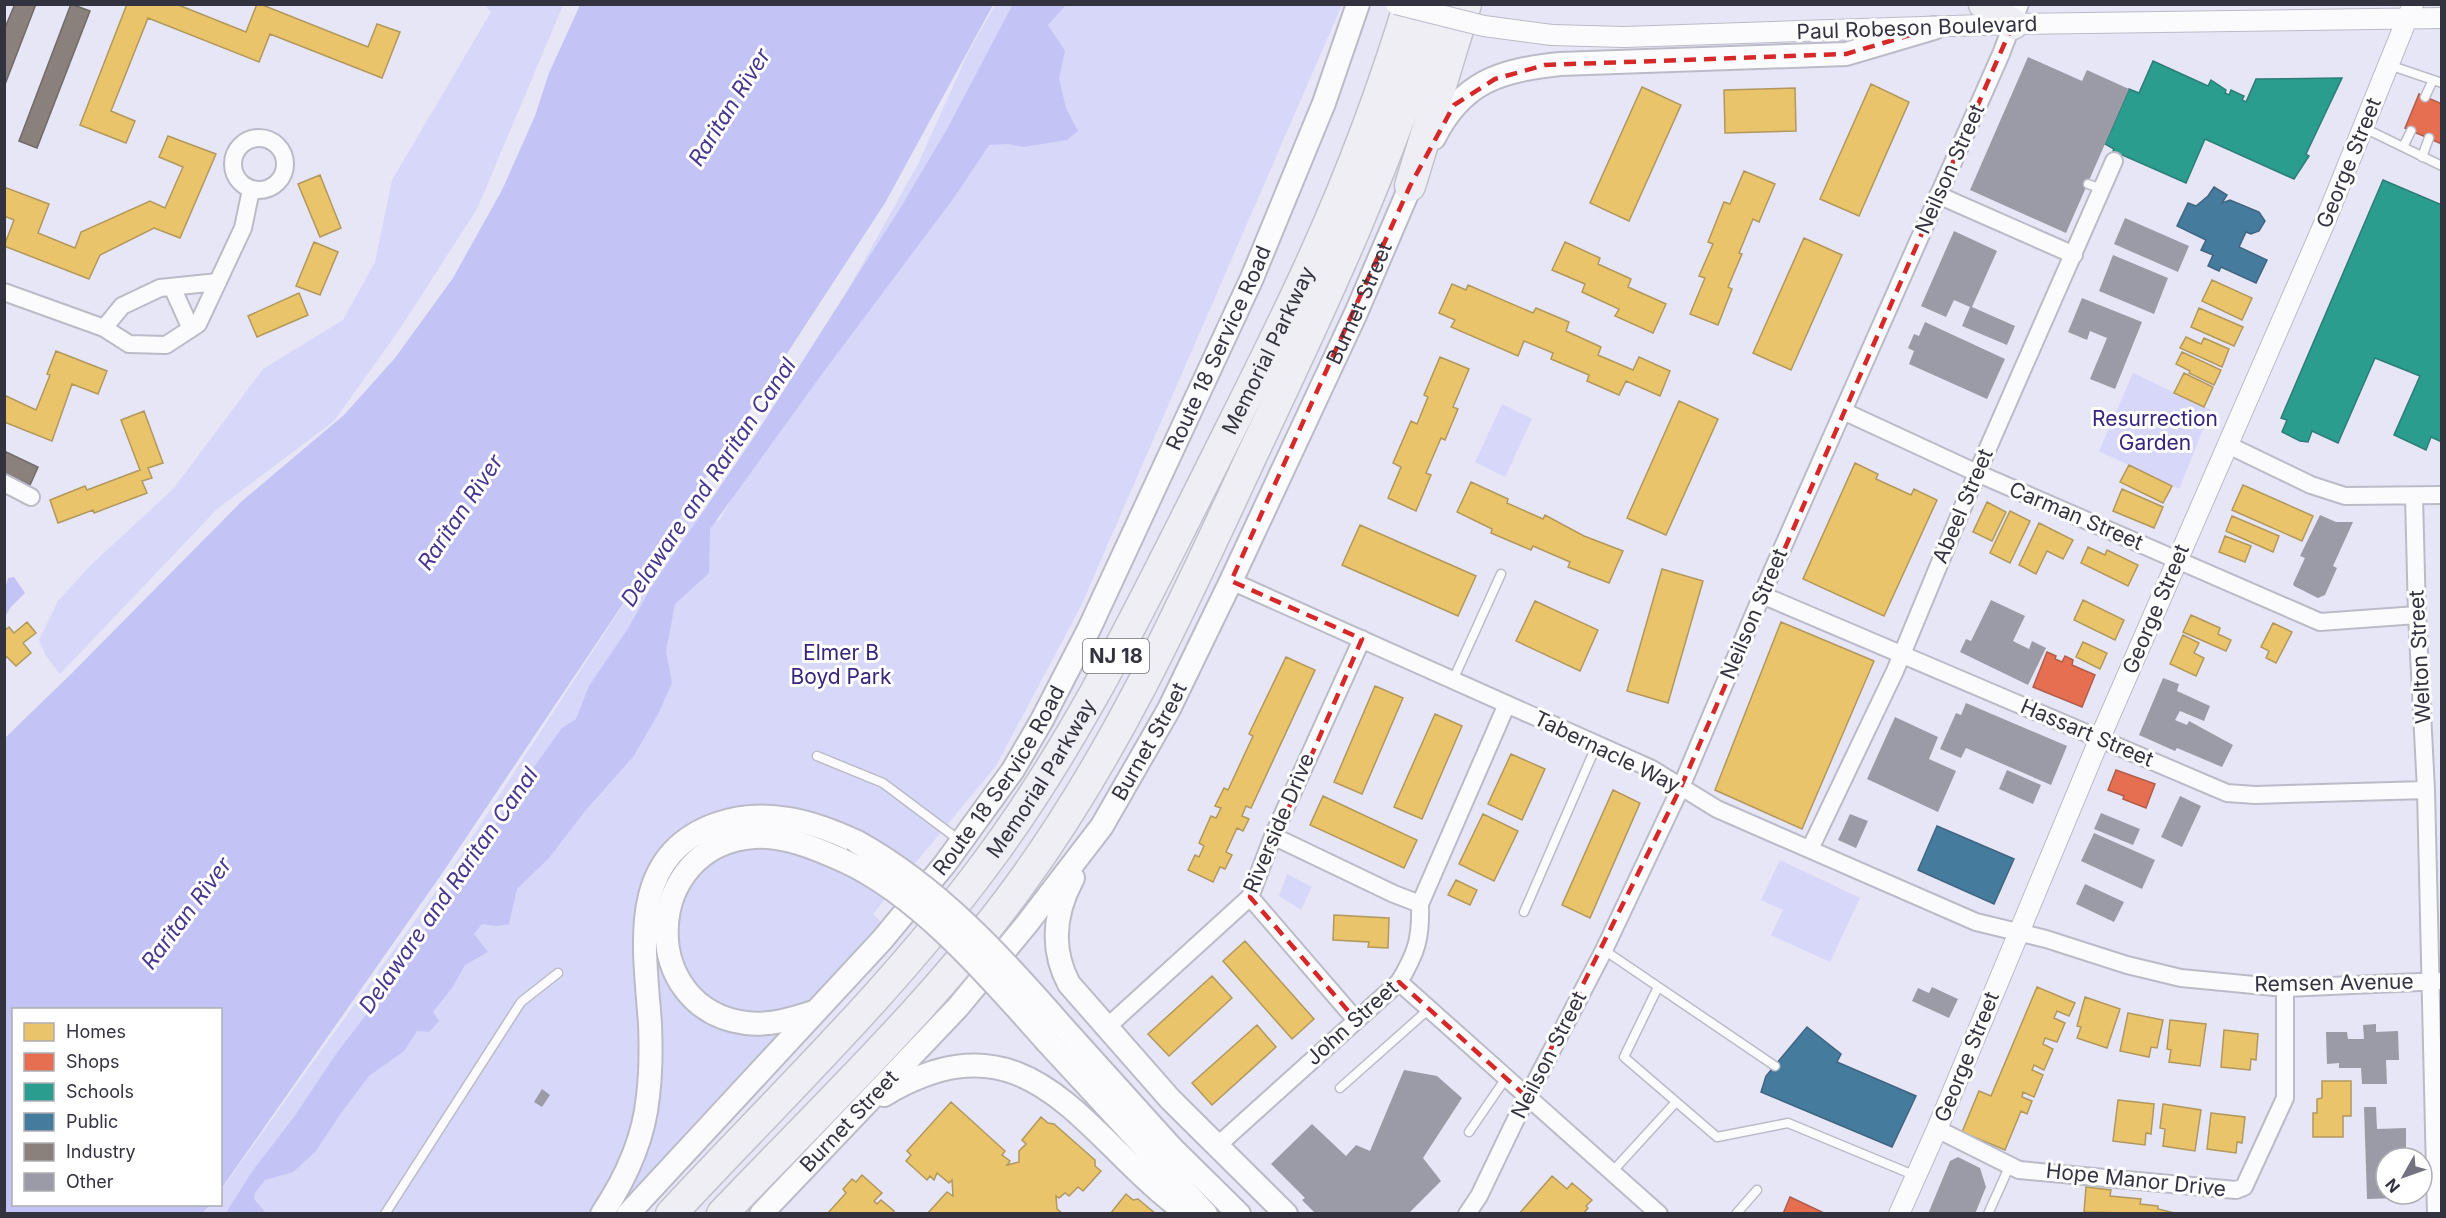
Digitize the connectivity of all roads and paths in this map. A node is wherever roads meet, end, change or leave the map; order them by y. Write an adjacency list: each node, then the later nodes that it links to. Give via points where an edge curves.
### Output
1 (1358, 4): 53 (main road, Route 18 Service Road, via 1324,103 1279,214 1089,629 1042,720)
2 (1396, 4): 10 (street, Paul Robeson Boulevard, bridge, via 1484,26 1552,35 1624,37)
3 (1408, 4): 86 (highway, Memorial Parkway / NJ 18, via 1372,117 1315,256 1110,668 1059,755 1014,825 940,922 835,1041)
4 (1438, 4): 87 (highway, Memorial Parkway / NJ 18, via 1400,116 1344,255 1149,675 1096,769 1043,852 976,941 920,1006)
5 (1466, 4): 21 (highway)
6 (1984, 4): 8 (highway)
7 (2411, 12): 8 (street, Paul Robeson Boulevard); 9 (street, Paul Robeson Boulevard); 11 (street, George Street)
8 (2017, 14): 10 (street, Paul Robeson Boulevard); 23 (street, Neilson Street)
9 (2442, 18)
10 (1934, 28): 21 (main road, Burnet Street, via 1846,54 1560,64 1506,74 1475,88 1454,105)
11 (2390, 64): 12 (lane); 14 (street, George Street)
12 (2437, 82): 13 (lane)
13 (2425, 97)
14 (2364, 128): 17 (lane); 31 (street, George Street)
15 (2411, 130): 17 (lane)
16 (2429, 138): 18 (lane)
17 (2403, 147): 18 (lane)
18 (2422, 157): 20 (lane)
19 (2114, 161): 24 (street, Abeel Street, via 2095,186)
20 (2442, 166)
21 (1410, 186): 39 (main road, Burnet Street, via 1356,313)
22 (251, 190): 25 (street, via 243,228)
23 (1938, 195): 24 (street); 30 (street, Neilson Street)
24 (2074, 255): 32 (street, Abeel Street)
25 (218, 282): 26 (street); 29 (street, via 198,324)
26 (172, 287): 28 (street, via 160,288 122,306); 29 (street)
27 (4, 292): 28 (street)
28 (104, 328): 29 (street, via 129,344 166,345)
29 (191, 329)
30 (1843, 411): 32 (street, Carman Street); 40 (street, Neilson Street)
31 (2228, 445): 35 (street, via 2311,485 2345,496); 37 (street, George Street)
32 (1977, 473): 37 (street, Carman Street); 43 (street, Abeel Street)
33 (4, 483): 36 (street)
34 (2442, 495): 35 (street)
35 (2414, 496): 41 (street, Welton Street)
36 (31, 497)
37 (2177, 559): 41 (street, Carman Street, via 2320,622); 46 (street, George Street)
38 (1501, 574): 44 (lane)
39 (1231, 581): 42 (street, Tabernacle Way); 51 (main road, Burnet Street, via 1168,709)
40 (1762, 595): 43 (street, Hassart Street); 49 (street, Neilson Street)
41 (2417, 615): 50 (street, Welton Street)
42 (1362, 639): 44 (street, Tabernacle Way); 52 (street, Riverside Drive)
43 (1901, 653): 46 (street, Hassart Street); 54 (street, Abeel Street)
44 (1453, 680): 45 (street, Tabernacle Way)
45 (1507, 704): 47 (street, Tabernacle Way); 56 (street, John Street)
46 (2100, 738): 50 (street, Hassart Street, via 2227,793); 58 (street, George Street)
47 (1597, 744): 49 (street, Tabernacle Way); 57 (lane)
48 (817, 756): 53 (lane, via 883,783)
49 (1681, 787): 54 (street, Tabernacle Way, via 1717,809); 59 (street, Neilson Street)
50 (2426, 790): 61 (street, Welton Street)
51 (1102, 826): 68 (main road, via 1058,912 1056,938 1060,965 1069,984); 75 (main road, Burnet Street, via 992,967)
52 (1273, 836): 55 (street, Riverside Drive); 56 (street)
53 (962, 842): 66 (main road, Route 18 Service Road, via 882,940)
54 (1810, 849): 58 (street, Tabernacle Way, via 1976,922)
55 (1250, 897): 67 (street); 68 (street, Riverside Drive)
56 (1420, 904): 62 (street, John Street, via 1421,932 1413,960)
57 (1524, 912)
58 (2018, 932): 64 (street, Remsen Avenue, via 2181,978); 76 (street, George Street)
59 (1604, 950): 63 (lane); 73 (street, Neilson Street)
60 (558, 973): 83 (lane, via 521,1002)
61 (2436, 981): 64 (street, Remsen Avenue); 98 (street, Welton Street)
62 (1399, 982): 65 (street); 67 (street, John Street)
63 (1658, 987): 70 (lane); 74 (lane, via 1624,1057)
64 (2285, 988): 79 (street, Hope Manor Drive, via 2285,1098 2244,1187 2236,1190 2019,1170)
65 (1429, 1008): 71 (street); 72 (lane)
66 (815, 1012): 69 (main road, bridge, via 760,1024 714,1013 695,999 674,969 666,945 666,920 675,890 699,859 724,844 753,837 802,844 842,860 879,880 931,922 994,984); 85 (main road, Route 18 Service Road)
67 (1356, 1020): 78 (street, John Street)
68 (1106, 1028): 78 (main road)
69 (1055, 1034): 84 (main road, bridge, via 1011,969 896,866 857,842 788,818 748,816 724,821 686,841 664,864 650,891 644,926 651,1043 648,1098 631,1163); 90 (main road); 91 (main road)
70 (1775, 1066)
71 (1506, 1078): 73 (street); 77 (lane)
72 (1340, 1088)
73 (1527, 1097): 80 (street); 93 (street, Neilson Street)
74 (1676, 1102): 80 (lane); 81 (lane, via 1717,1137 1788,1124)
75 (862, 1109): 88 (main road, Burnet Street); 89 (main road, via 897,1087 940,1070 982,1066 1024,1076 1058,1096)
76 (1937, 1129): 79 (street, Hope Manor Drive); 81 (street, George Street)
77 (1468, 1132)
78 (1217, 1146): 92 (main road)
79 (2010, 1165): 97 (lane)
80 (1612, 1172): 94 (street)
81 (1916, 1176): 96 (street, George Street)
82 (1757, 1190): 95 (lane)
83 (386, 1214)
84 (602, 1214)
85 (628, 1214)
86 (671, 1214)
87 (722, 1214)
88 (761, 1214)
89 (1188, 1214)
90 (1206, 1214)
91 (1239, 1214)
92 (1286, 1214)
93 (1467, 1214)
94 (1659, 1214)
95 (1736, 1214)
96 (1899, 1214)
97 (1988, 1214)
98 (2436, 1214)

